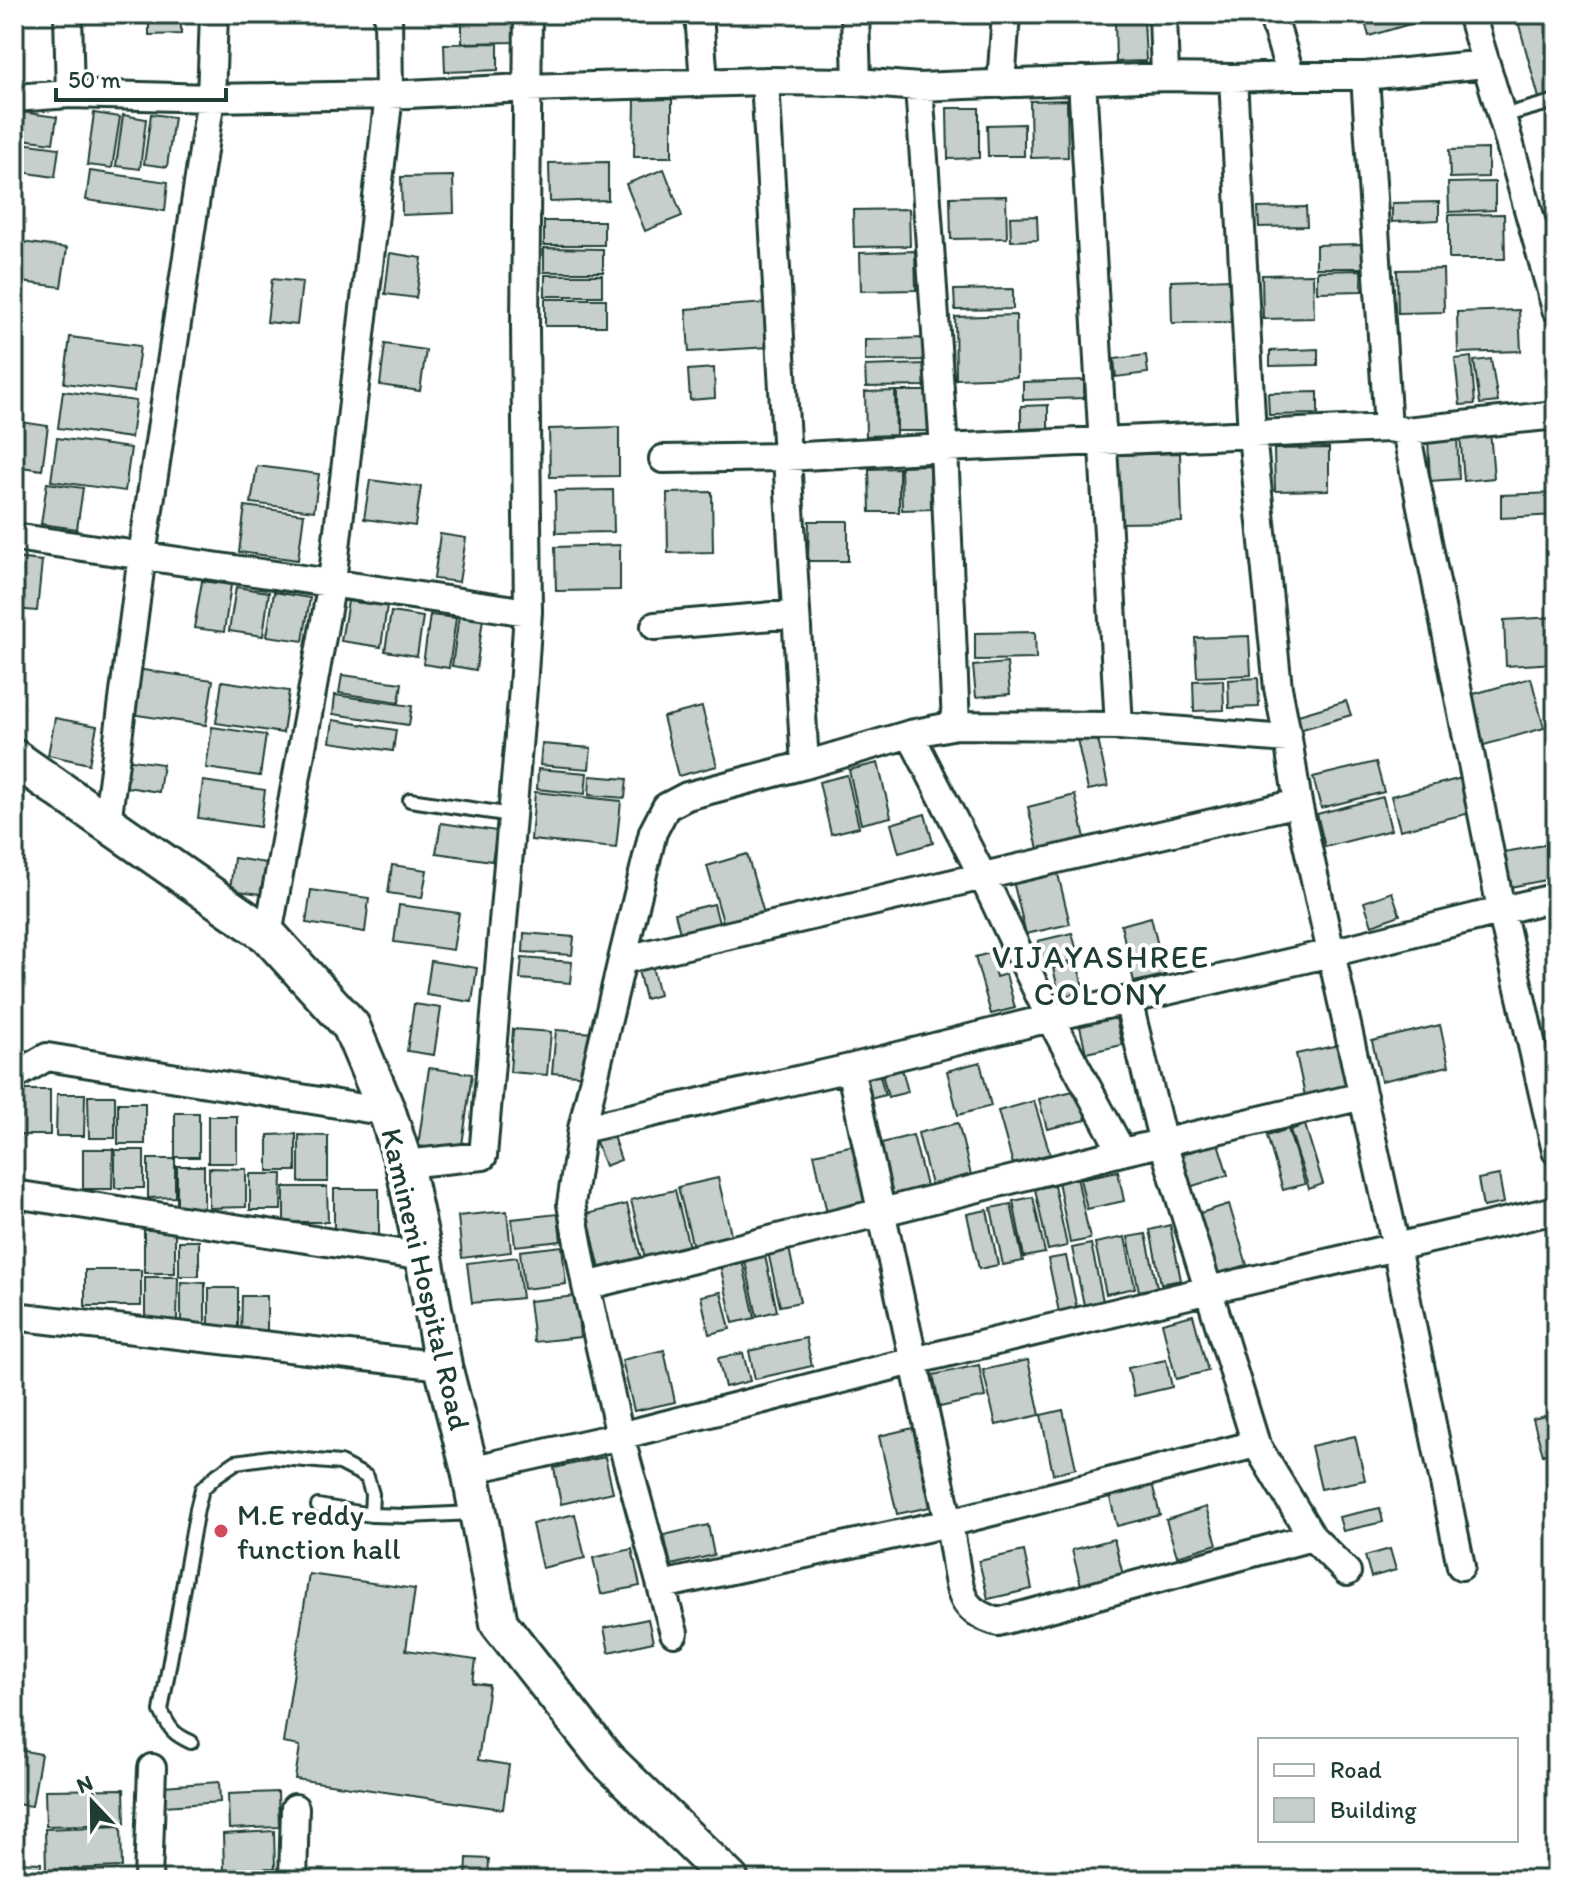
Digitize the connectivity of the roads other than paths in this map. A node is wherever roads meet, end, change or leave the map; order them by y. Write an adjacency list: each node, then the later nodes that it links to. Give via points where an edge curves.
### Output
1 (68, 14): 23 (street)
2 (214, 14): 26 (street)
3 (388, 14): 24 (street)
4 (528, 14): 22 (street)
5 (699, 14): 18 (street)
6 (855, 14): 19 (street)
7 (1006, 14): 20 (street)
8 (1163, 14): 14 (street)
9 (1272, 14): 12 (street)
10 (1471, 14): 11 (street)
11 (1485, 64): 13 (street); 28 (street)
12 (1291, 76): 13 (street); 15 (street)
13 (1365, 76): 31 (street)
14 (1165, 77): 15 (street); 16 (street)
15 (1233, 78): 32 (street)
16 (1082, 80): 20 (street); 33 (street)
17 (765, 81): 18 (street); 19 (street); 35 (street)
18 (704, 82): 22 (street)
19 (857, 82): 21 (street)
20 (1001, 84): 21 (street)
21 (919, 87): 34 (street)
22 (526, 88): 24 (street); 40 (street)
23 (70, 94): 25 (street); 26 (street)
24 (389, 95): 26 (street); 39 (street)
25 (14, 98)
26 (211, 98): 38 (street)
27 (1556, 101): 28 (lane)
28 (1502, 116): 29 (street)
29 (1556, 309)
30 (1556, 415): 31 (street)
31 (1397, 430): 32 (street); 55 (street)
32 (1252, 435): 33 (street); 46 (street)
33 (1101, 441): 34 (street); 44 (street)
34 (944, 448): 35 (street); 43 (street)
35 (786, 457): 36 (street); 41 (street)
36 (663, 459)
37 (14, 537): 38 (street)
38 (142, 555): 39 (street); 52 (street)
39 (332, 582): 40 (street); 56 (street)
40 (528, 612): 51 (street)
41 (796, 614): 42 (street); 48 (street)
42 (655, 626)
43 (956, 725): 44 (street); 45 (street)
44 (1119, 726): 46 (street)
45 (910, 734): 48 (street); 53 (street)
46 (1288, 739): 50 (street)
47 (14, 758): 52 (street, Kamineni Hospital Road)
48 (805, 765): 58 (street, via 687,796 666,807 653,832)
49 (410, 800): 51 (lane)
50 (1298, 803): 53 (street); 57 (street)
51 (512, 815): 69 (street, via 483,1156)
52 (107, 823): 56 (street, Kamineni Hospital Road)
53 (983, 877): 58 (street); 60 (street)
54 (1556, 897): 55 (street)
55 (1501, 909): 57 (street); 67 (street)
56 (268, 935): 64 (street, Kamineni Hospital Road, via 351,1026)
57 (1331, 953): 59 (street); 63 (street)
58 (622, 960): 65 (street)
59 (1128, 1000): 60 (street); 66 (street)
60 (1050, 1018): 61 (street); 68 (street)
61 (850, 1068): 65 (street); 72 (street)
62 (14, 1078): 64 (street, via 47,1057)
63 (1363, 1096): 66 (street); 73 (street)
64 (387, 1112): 69 (street, Kamineni Hospital Road)
65 (582, 1129): 75 (street, via 571,1204)
66 (1163, 1143): 68 (street); 76 (street)
67 (1556, 1151)
68 (1122, 1152): 72 (street)
69 (404, 1164): 74 (street, Kamineni Hospital Road)
70 (14, 1194): 74 (street)
71 (1556, 1210): 73 (street)
72 (882, 1213): 75 (street); 78 (street)
73 (1396, 1247): 76 (street); 88 (street)
74 (424, 1257): 79 (street, Kamineni Hospital Road)
75 (586, 1286): 80 (street)
76 (1209, 1290): 78 (street); 81 (street)
77 (14, 1316): 79 (street)
78 (913, 1361): 80 (street); 86 (street)
79 (443, 1366): 82 (street, Kamineni Hospital Road)
80 (620, 1436): 82 (street); 90 (street)
81 (1256, 1444): 86 (street); 87 (street)
82 (470, 1470): 84 (street, Kamineni Hospital Road)
83 (318, 1506): 85 (lane)
84 (478, 1512): 85 (lane); 97 (street, Kamineni Hospital Road, via 499,1623 605,1758)
85 (371, 1515): 92 (lane, via 367,1477 340,1463 270,1457 236,1462 202,1489 161,1711 175,1735)
86 (949, 1523): 87 (street, via 960,1593 973,1611 998,1622); 90 (street)
87 (1312, 1537): 89 (street)
88 (1461, 1566)
89 (1347, 1572)
90 (662, 1585): 91 (street)
91 (674, 1633)
92 (191, 1742)
93 (152, 1768): 95 (street)
94 (295, 1808): 96 (street)
95 (148, 1880)
96 (293, 1880)
97 (730, 1880)

